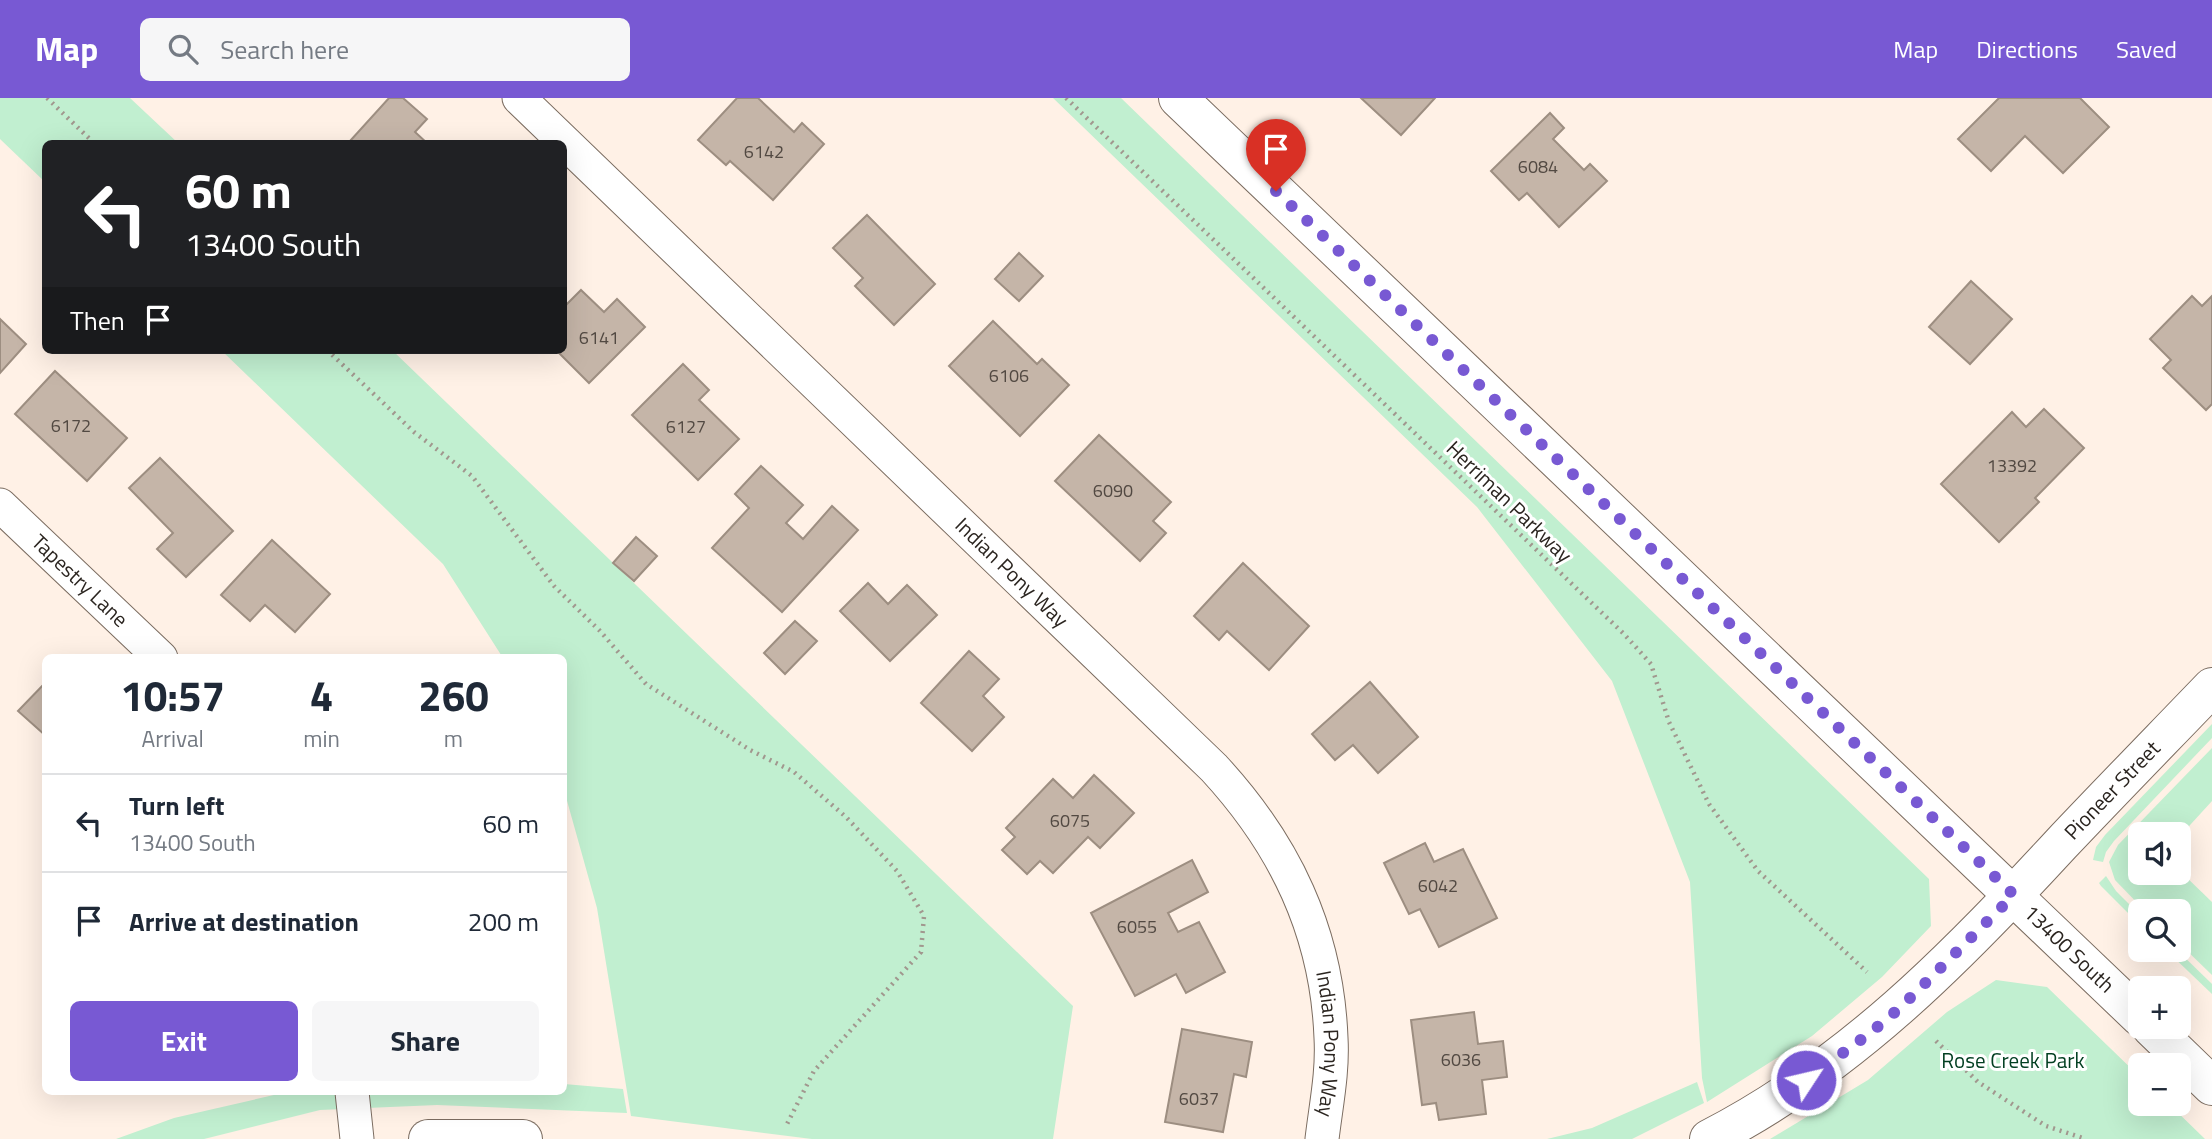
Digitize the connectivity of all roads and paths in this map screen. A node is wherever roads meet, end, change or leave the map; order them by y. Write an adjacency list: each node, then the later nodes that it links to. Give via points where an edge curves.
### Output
1 (47, 98): 5 (path)
2 (519, 98): 6 (street, Indian Pony Way)
3 (1066, 98): 13 (path, Herriman Parkway, via 1624,634 1651,664 1669,722 1709,804 1758,871)
4 (1178, 98): 12 (main road, 13400 South)
5 (91, 140)
6 (563, 140)
7 (567, 144): 23 (street, Indian Pony Way, via 1214,768 1262,825 1287,868 1322,962 1331,1039)
8 (331, 354): 19 (path, via 414,432 472,475 554,586 646,684 750,750 794,772 846,817 897,871 924,916 921,952 814,1071)
9 (0, 505): 10 (street, Tapestry Lane)
10 (157, 654)
11 (2212, 687): 12 (main road, Pioneer Street)
12 (2014, 895): 14 (main road, 13400 South); 24 (main road, Pioneer Street, via 1870,1033 1784,1096)
13 (1867, 972)
14 (2128, 1005)
15 (2163, 1039): 17 (main road)
16 (1936, 1041): 25 (path, via 1978,1082 2046,1126)
17 (2212, 1086)
18 (352, 1095): 20 (street)
19 (788, 1124)
20 (357, 1139)
21 (428, 1139): 22 (main road)
22 (523, 1139)
23 (1322, 1139)
24 (1709, 1139)
25 (2086, 1139)

